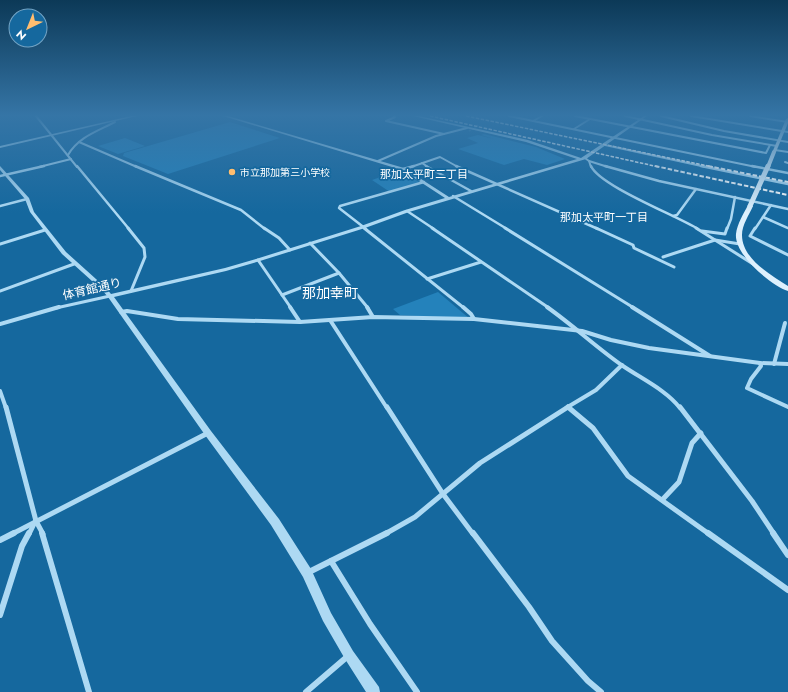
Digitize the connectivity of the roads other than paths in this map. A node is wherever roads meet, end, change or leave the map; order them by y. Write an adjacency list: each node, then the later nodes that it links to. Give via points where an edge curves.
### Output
1 (63, 148): 14 (street)
2 (71, 148): 14 (street)
3 (94, 148): 48 (street, via 250,214 255,222 284,242)
4 (335, 148): 17 (street)
5 (407, 148): 17 (street)
6 (551, 148): 16 (street)
7 (600, 148): 16 (street)
8 (620, 148): 27 (street)
9 (667, 148): 22 (street)
10 (742, 148): 11 (street, via 766,153)
11 (768, 148)
12 (775, 149): 13 (street); 47 (main road, bridge, via 740,230)
13 (788, 152)
14 (68, 155): 15 (street)
15 (71, 159): 23 (street); 60 (street, via 144,248 145,257)
16 (583, 159): 18 (street); 26 (street)
17 (378, 161): 21 (street)
18 (589, 161): 28 (street); 38 (street, via 593,170 610,184)
19 (422, 163): 21 (street); 26 (street, via 440,157); 29 (street)
20 (0, 167): 23 (street)
21 (403, 169): 25 (street)
22 (788, 173)
23 (6, 175): 24 (street); 33 (street)
24 (0, 176)
25 (424, 182): 32 (street); 40 (street, via 338,208)
26 (496, 183): 29 (street); 55 (street, via 633,245 634,248)
27 (788, 184)
28 (696, 189): 31 (street); 38 (street, via 677,215)
29 (471, 191): 30 (street)
30 (453, 196): 32 (street); 71 (street)
31 (735, 197): 34 (street); 43 (street, via 725,234)
32 (447, 198): 37 (street)
33 (27, 199): 35 (street); 42 (street, via 32,212)
34 (771, 205): 36 (street); 39 (street)
35 (0, 206)
36 (788, 209)
37 (407, 210): 40 (street); 52 (street)
38 (672, 216): 43 (street)
39 (763, 217): 41 (street); 49 (street, via 750,236)
40 (363, 227): 45 (street); 57 (street)
41 (788, 228)
42 (45, 230): 46 (street); 53 (street)
43 (700, 231): 44 (street)
44 (715, 240): 47 (street); 50 (street); 54 (street)
45 (310, 243): 48 (street); 56 (street)
46 (0, 244)
47 (740, 244): 54 (main road)
48 (290, 250): 51 (street, 体育館通り)
49 (788, 255)
50 (663, 257)
51 (258, 260): 60 (street, 体育館通り); 61 (street)
52 (481, 262): 57 (street); 70 (street)
53 (74, 264): 59 (street); 62 (street)
54 (755, 265): 58 (main road)
55 (674, 267)
56 (339, 273): 61 (street); 64 (street)
57 (428, 279): 66 (street, via 471,314)
58 (788, 289)
59 (0, 291)
60 (131, 291): 62 (street, 体育館通り)
61 (282, 295): 67 (street)
62 (110, 296): 63 (street); 69 (street, 体育館通り)
63 (121, 312): 67 (street, via 178,319); 80 (street)
64 (373, 317): 65 (street); 66 (street)
65 (330, 320): 67 (street); 82 (street)
66 (474, 320): 70 (street)
67 (300, 322)
68 (785, 323): 73 (street)
69 (0, 324)
70 (582, 331): 71 (street, via 649,348); 75 (street)
71 (712, 357): 72 (street)
72 (760, 363): 73 (street); 79 (street, via 761,366 747,388)
73 (774, 364): 74 (street)
74 (788, 364)
75 (622, 365): 78 (street, via 596,390); 81 (street, via 668,396)
76 (0, 391): 77 (street)
77 (2, 400): 84 (street)
78 (568, 407): 82 (street, via 480,463); 83 (street, via 593,428 628,476)
79 (788, 407)
80 (208, 433): 84 (street); 88 (street, via 275,522)
81 (701, 433): 83 (street, via 692,443 679,482); 86 (street)
82 (443, 494): 87 (street, via 416,517); 96 (street, via 552,641)
83 (662, 499): 89 (street)
84 (36, 521): 85 (street); 90 (street, via 22,546); 92 (street, via 44,536)
85 (0, 540)
86 (788, 554)
87 (331, 561): 88 (street); 95 (street)
88 (307, 573): 91 (street, via 327,617)
89 (788, 590)
90 (0, 615)
91 (349, 655): 93 (street); 94 (street)
92 (89, 692)
93 (306, 692)
94 (374, 692)
95 (417, 692)
96 (601, 692)

